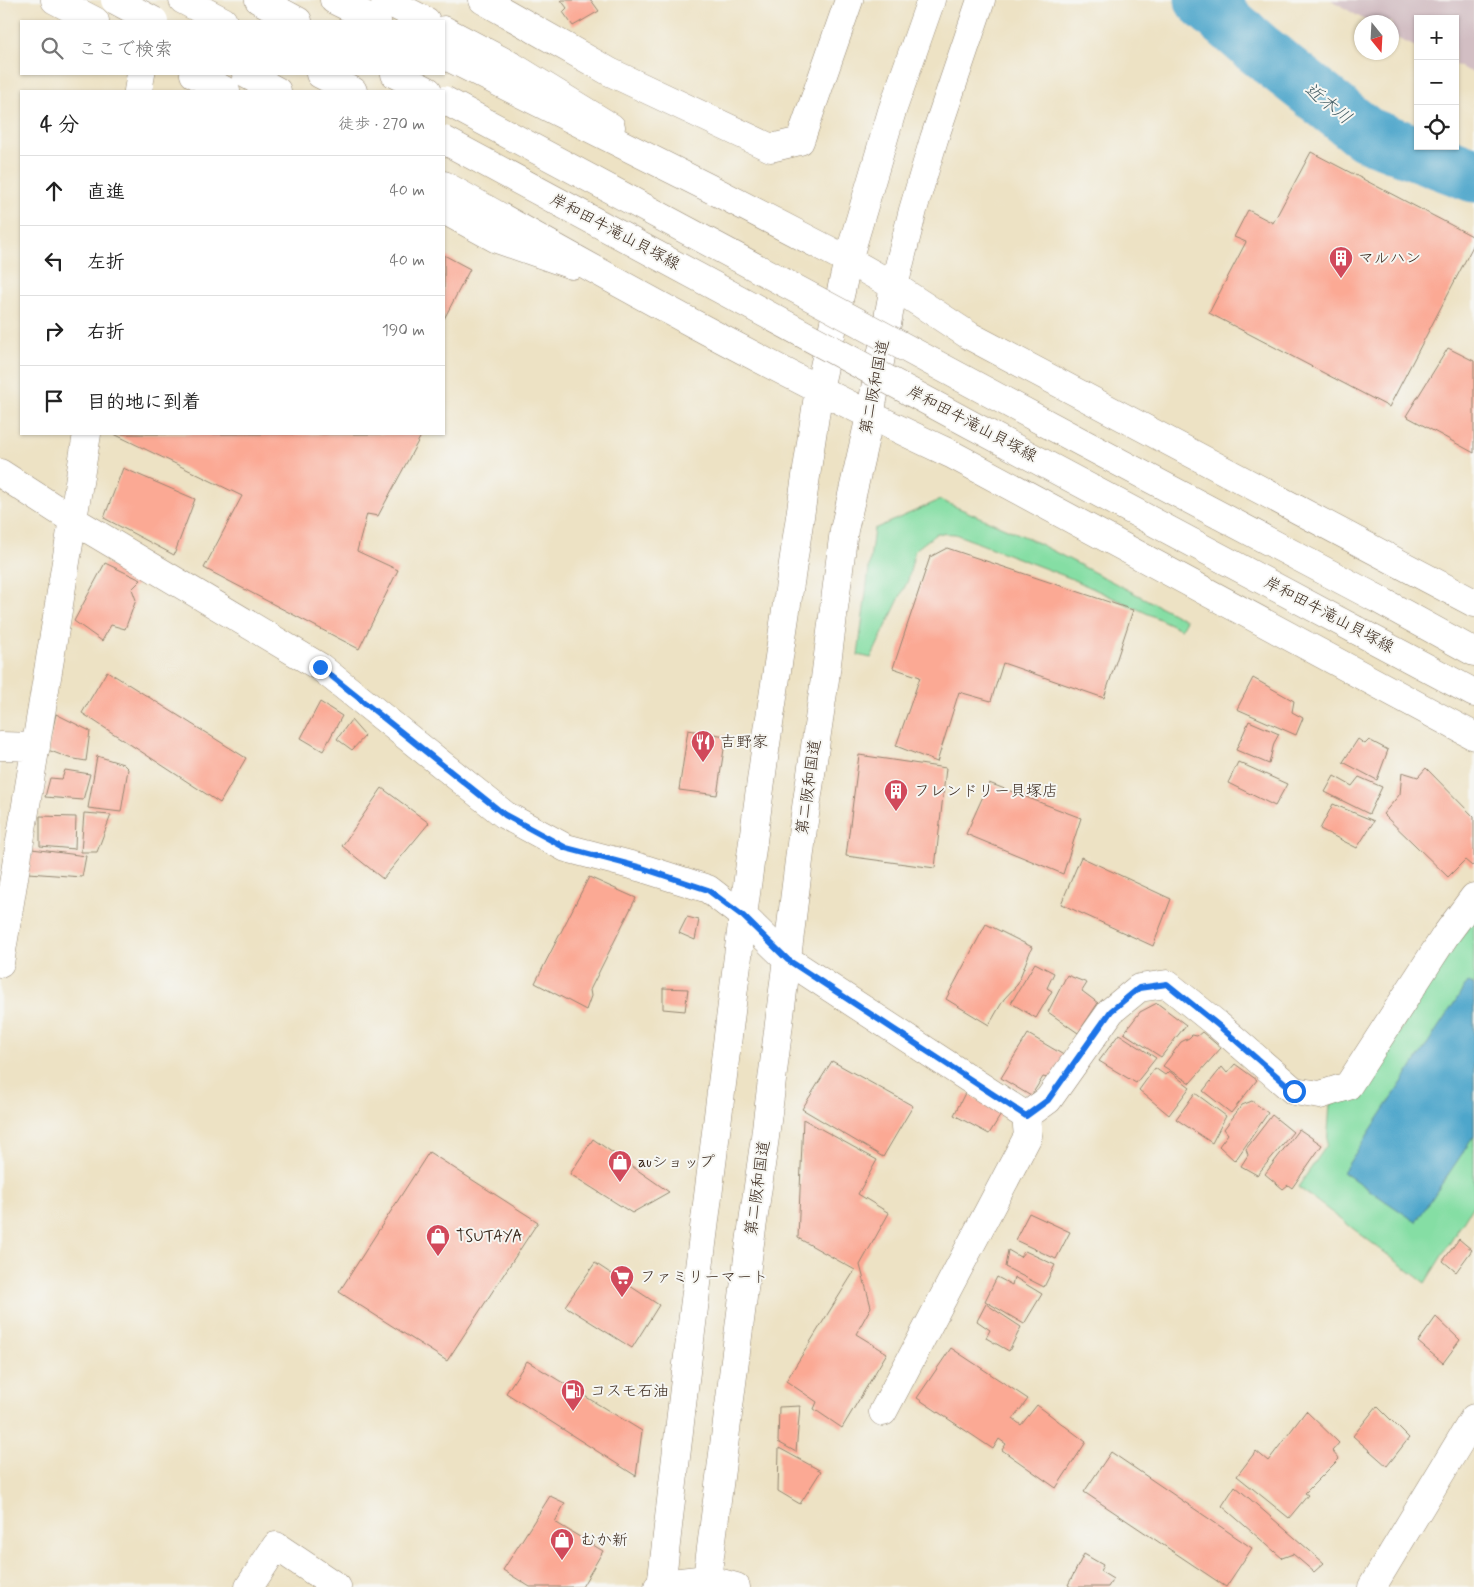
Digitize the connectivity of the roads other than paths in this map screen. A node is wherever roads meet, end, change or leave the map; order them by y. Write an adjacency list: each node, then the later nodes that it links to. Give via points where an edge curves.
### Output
1 (55, 0): 12 (main road)
2 (115, 0): 14 (main road, bridge)
3 (152, 0): 13 (main road)
4 (183, 0): 15 (main road)
5 (259, 0): 16 (main road)
6 (334, 0): 17 (main road)
7 (385, 0): 18 (main road)
8 (483, 0): 9 (main road, via 610,72 771,148 800,142)
9 (849, 0)
10 (931, 0): 36 (main road, via 892,111)
11 (981, 0): 38 (main road, 第二阪和国道, via 915,201)
12 (93, 20)
13 (149, 20)
14 (152, 20)
15 (221, 20)
16 (296, 20)
17 (375, 20)
18 (424, 20)
19 (445, 31): 34 (main road, via 512,66)
20 (445, 56): 34 (main road)
21 (141, 75): 26 (main road)
22 (196, 75): 27 (main road)
23 (247, 75): 28 (main road)
24 (322, 75): 29 (main road)
25 (397, 75): 30 (main road)
26 (138, 90)
27 (224, 90)
28 (275, 90)
29 (351, 90)
30 (426, 90)
31 (445, 101): 45 (main road, bridge)
32 (445, 141): 46 (main road, 岸和田牛滝山貝塚線, bridge)
33 (445, 186): 37 (main road)
34 (713, 190): 36 (main road)
35 (445, 211): 37 (main road, via 497,239)
36 (848, 260): 38 (main road); 39 (main road)
37 (609, 278): 39 (main road)
38 (894, 286): 40 (main road, 第二阪和国道); 44 (main road, via 970,336)
39 (819, 389): 40 (main road); 51 (main road)
40 (870, 416): 47 (main road, via 951,454); 52 (main road, 第二阪和国道, via 844,530)
41 (86, 435): 43 (main road)
42 (0, 473): 43 (main road)
43 (73, 520): 49 (main road); 51 (main road, via 320,667 505,815 566,848 708,890)
44 (1474, 603)
45 (1474, 652)
46 (1474, 693)
47 (1474, 736)
48 (0, 746): 49 (main road)
49 (36, 747): 53 (main road)
50 (1474, 897): 54 (main road, via 1348,1086 1320,1095 1294,1091 1167,984 1139,988 1111,1011 1048,1100)
51 (743, 916): 52 (main road); 58 (main road)
52 (788, 960): 54 (main road); 57 (main road, 第二阪和国道)
53 (0, 963)
54 (1026, 1116): 55 (main road, via 1028,1136)
55 (883, 1412)
56 (1474, 1418): 62 (main road)
57 (706, 1583): 58 (main road); 61 (main road)
58 (660, 1586)
59 (249, 1587): 60 (main road, via 276,1546)
60 (337, 1587)
61 (736, 1587)
62 (1372, 1587)

